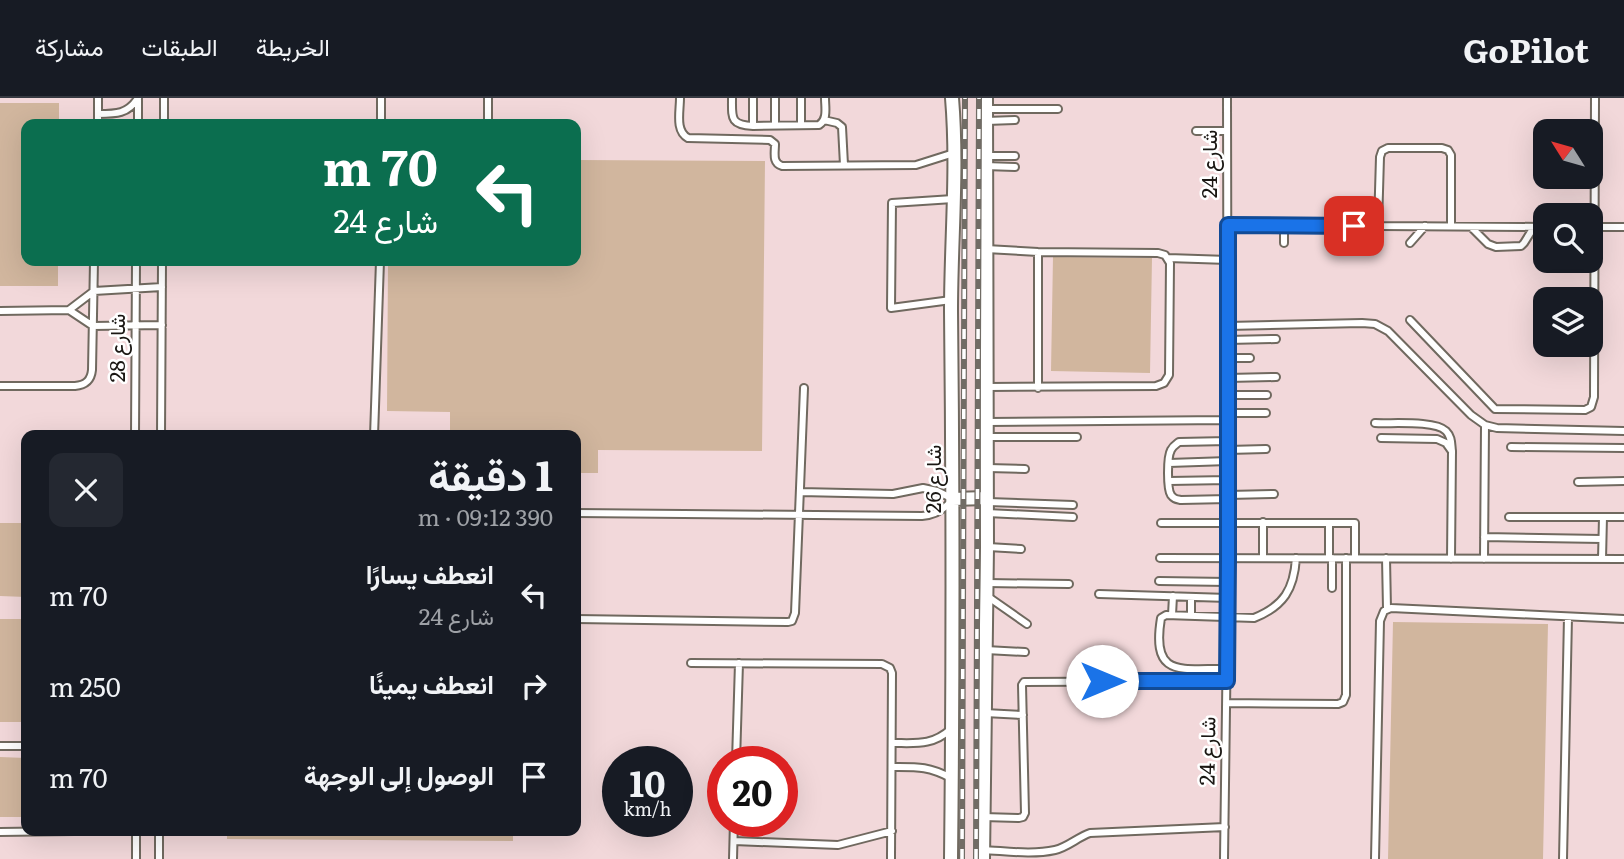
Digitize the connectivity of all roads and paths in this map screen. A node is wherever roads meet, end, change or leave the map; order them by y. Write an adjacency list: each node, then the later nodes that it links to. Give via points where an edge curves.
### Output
1 (98, 98): 17 (lane)
2 (138, 98): 17 (lane, via 125,112); 19 (lane)
3 (164, 98): 20 (lane)
4 (381, 98): 21 (lane)
5 (488, 98): 22 (lane)
6 (680, 98): 33 (lane, via 680,129 688,138 767,139 775,144 775,161 780,165)
7 (732, 98): 25 (lane, via 734,121)
8 (753, 98): 25 (lane)
9 (775, 98): 26 (lane)
10 (801, 98): 27 (lane)
11 (825, 98): 23 (lane)
12 (952, 98): 30 (street, شارع 26)
13 (1227, 98): 29 (lane, شارع 24)
14 (1595, 98): 36 (lane)
15 (985, 109): 16 (lane); 24 (lane); 32 (street)
16 (1058, 109)
17 (98, 114): 18 (lane)
18 (98, 119)
19 (138, 119)
20 (164, 119)
21 (381, 119)
22 (488, 119)
23 (824, 120): 27 (lane, via 818,125); 33 (lane, via 842,127)
24 (1015, 120)
25 (753, 125): 26 (lane)
26 (775, 125): 27 (lane)
27 (801, 125)
28 (1196, 131): 29 (lane)
29 (1227, 131): 37 (lane, شارع 24)
30 (954, 153): 33 (lane, via 916,165); 35 (street, شارع 26)
31 (1015, 156): 32 (lane)
32 (985, 161): 34 (lane); 49 (street)
33 (844, 165)
34 (1015, 167)
35 (953, 199): 61 (street, شارع 26); 61 (lane, via 892,203 891,308)
36 (1593, 203)
37 (1228, 225): 38 (lane); 52 (lane, شارع 24)
38 (1284, 225): 39 (lane); 47 (lane)
39 (1377, 226): 40 (lane); 41 (lane, via 1380,157 1388,148 1448,150)
40 (1425, 226): 41 (lane); 48 (lane)
41 (1451, 226): 42 (lane)
42 (1470, 226): 43 (lane); 46 (lane, via 1496,247 1521,246)
43 (1533, 227)
44 (1603, 227): 45 (lane)
45 (1624, 227)
46 (1533, 229)
47 (1284, 243)
48 (1409, 243)
49 (985, 249): 50 (lane); 76 (street)
50 (1038, 252): 51 (lane, via 1158,253); 78 (lane)
51 (1168, 258): 52 (lane); 78 (lane, via 1169,375 1164,383)
52 (1228, 260): 68 (lane, شارع 24)
53 (94, 266): 60 (lane)
54 (136, 266): 59 (lane, شارع 28)
55 (162, 266): 58 (lane, شارع 28)
56 (380, 266): 88 (lane)
57 (1593, 273): 64 (lane, via 1594,397 1589,409 1494,409)
58 (162, 288): 59 (lane); 65 (lane, شارع 28)
59 (136, 289): 60 (lane); 67 (lane, شارع 28)
60 (94, 291): 62 (lane); 66 (lane)
61 (951, 300): 110 (street, شارع 26)
62 (69, 310): 63 (lane); 66 (lane)
63 (0, 311)
64 (1410, 320)
65 (162, 325): 67 (lane); 87 (lane, شارع 28)
66 (93, 326): 67 (lane); 75 (lane, via 88,382)
67 (135, 326): 86 (lane, شارع 28)
68 (1228, 326): 70 (lane, شارع 24); 85 (lane, via 1376,324)
69 (1276, 339): 70 (lane)
70 (1228, 340): 72 (lane, شارع 24)
71 (1250, 358): 72 (lane)
72 (1228, 359): 74 (lane, شارع 24)
73 (1276, 377): 74 (lane)
74 (1228, 378): 79 (lane, شارع 24)
75 (0, 386)
76 (987, 387): 78 (lane); 83 (street)
77 (804, 388): 107 (lane)
78 (1038, 388)
79 (1228, 395): 80 (lane); 82 (lane, شارع 24)
80 (1267, 395)
81 (1266, 412): 82 (lane)
82 (1228, 416): 83 (lane); 93 (lane, شارع 24)
83 (986, 422): 90 (street)
84 (1375, 423): 98 (lane, via 1438,426 1449,436)
85 (1485, 425): 89 (lane); 123 (lane)
86 (135, 430)
87 (161, 430)
88 (374, 430)
89 (1624, 431)
90 (986, 437): 91 (lane); 101 (street)
91 (1077, 438)
92 (1381, 438): 98 (lane, via 1437,439)
93 (1228, 441): 97 (lane, شارع 24); 100 (lane, via 1179,442)
94 (1511, 447): 95 (lane)
95 (1624, 448)
96 (1266, 449): 97 (lane)
97 (1228, 450): 99 (lane, شارع 24)
98 (1452, 452): 135 (lane)
99 (1228, 461): 100 (lane); 103 (lane, شارع 24)
100 (1168, 463): 104 (lane)
101 (986, 468): 102 (lane); 111 (street)
102 (1025, 469)
103 (1228, 480): 104 (lane); 109 (lane, شارع 24)
104 (1169, 481): 109 (lane, via 1169,492 1176,499)
105 (1624, 481): 106 (lane)
106 (1578, 482)
107 (800, 492): 110 (lane, via 893,494 923,488); 114 (lane)
108 (1274, 494): 109 (lane)
109 (1228, 497): 119 (lane, شارع 24)
110 (953, 499): 111 (street); 114 (lane, via 929,516); 165 (street, شارع 26)
111 (986, 504): 112 (lane); 115 (lane); 125 (street)
112 (1073, 505)
113 (581, 513): 114 (lane)
114 (799, 516): 153 (lane, via 792,621)
115 (1073, 517)
116 (1508, 517): 117 (lane)
117 (1603, 517): 118 (lane); 124 (lane)
118 (1624, 517)
119 (1228, 522): 120 (lane); 121 (lane); 128 (lane, شارع 24)
120 (1263, 522): 122 (lane); 129 (lane)
121 (1161, 523)
122 (1329, 523): 131 (lane); 133 (lane, via 1355,523)
123 (1484, 537): 124 (lane); 136 (lane)
124 (1602, 539): 137 (lane)
125 (987, 547): 126 (lane); 143 (street)
126 (1021, 549)
127 (1160, 558): 128 (lane)
128 (1228, 558): 129 (lane); 140 (lane, شارع 24)
129 (1263, 558): 130 (lane)
130 (1296, 558): 131 (lane); 152 (lane, via 1292,584 1276,605 1254,618)
131 (1330, 558): 132 (lane); 142 (lane)
132 (1346, 558): 133 (lane); 162 (lane, via 1343,702)
133 (1355, 558): 134 (lane)
134 (1386, 558): 135 (lane); 148 (lane)
135 (1451, 559): 136 (lane)
136 (1484, 559): 137 (lane)
137 (1602, 559): 138 (lane)
138 (1624, 559)
139 (1160, 581): 140 (lane)
140 (1228, 582): 147 (lane, شارع 24)
141 (1069, 584): 143 (lane)
142 (1332, 588)
143 (986, 589): 155 (lane); 156 (street)
144 (1099, 594): 145 (lane)
145 (1173, 596): 146 (lane); 149 (lane)
146 (1191, 597): 147 (lane); 150 (lane)
147 (1228, 598): 152 (lane, شارع 24)
148 (1387, 609): 151 (lane); 188 (lane, via 1380,621)
149 (1172, 615): 150 (lane); 160 (lane, via 1161,620 1159,650 1165,661 1181,668)
150 (1191, 616): 152 (lane)
151 (1568, 617): 154 (lane); 189 (lane)
152 (1228, 618): 160 (lane, شارع 24)
153 (581, 619)
154 (1624, 619)
155 (1027, 624)
156 (986, 650): 157 (lane); 163 (street)
157 (1025, 652)
158 (691, 663): 159 (lane)
159 (739, 663): 166 (lane, via 887,665 892,673); 169 (lane)
160 (1227, 669): 161 (lane, شارع 24)
161 (1227, 681): 162 (lane, شارع 24); 164 (lane, via 1027,681 1022,685)
162 (1226, 702): 173 (lane, شارع 24)
163 (985, 713): 164 (lane); 172 (street)
164 (1023, 715): 172 (lane, via 1025,813 1019,818)
165 (953, 728): 166 (lane, via 930,742); 171 (street, شارع 26)
166 (892, 743): 170 (lane)
167 (0, 746): 168 (lane)
168 (21, 746)
169 (736, 746)
170 (892, 767): 171 (lane, via 926,768); 174 (lane)
171 (952, 779): 186 (street, شارع 26)
172 (983, 817): 181 (street)
173 (1225, 827): 181 (lane, via 1090,833 1040,852); 187 (lane, شارع 24)
174 (892, 831): 180 (lane, via 838,845); 185 (lane)
175 (0, 832): 176 (lane)
176 (21, 832)
177 (136, 836): 182 (lane)
178 (159, 836): 183 (lane)
179 (734, 837): 180 (lane)
180 (734, 841): 184 (lane)
181 (983, 854)
182 (136, 859)
183 (159, 859)
184 (733, 859)
185 (891, 859)
186 (951, 859)
187 (1224, 859)
188 (1375, 859)
189 (1563, 859)

